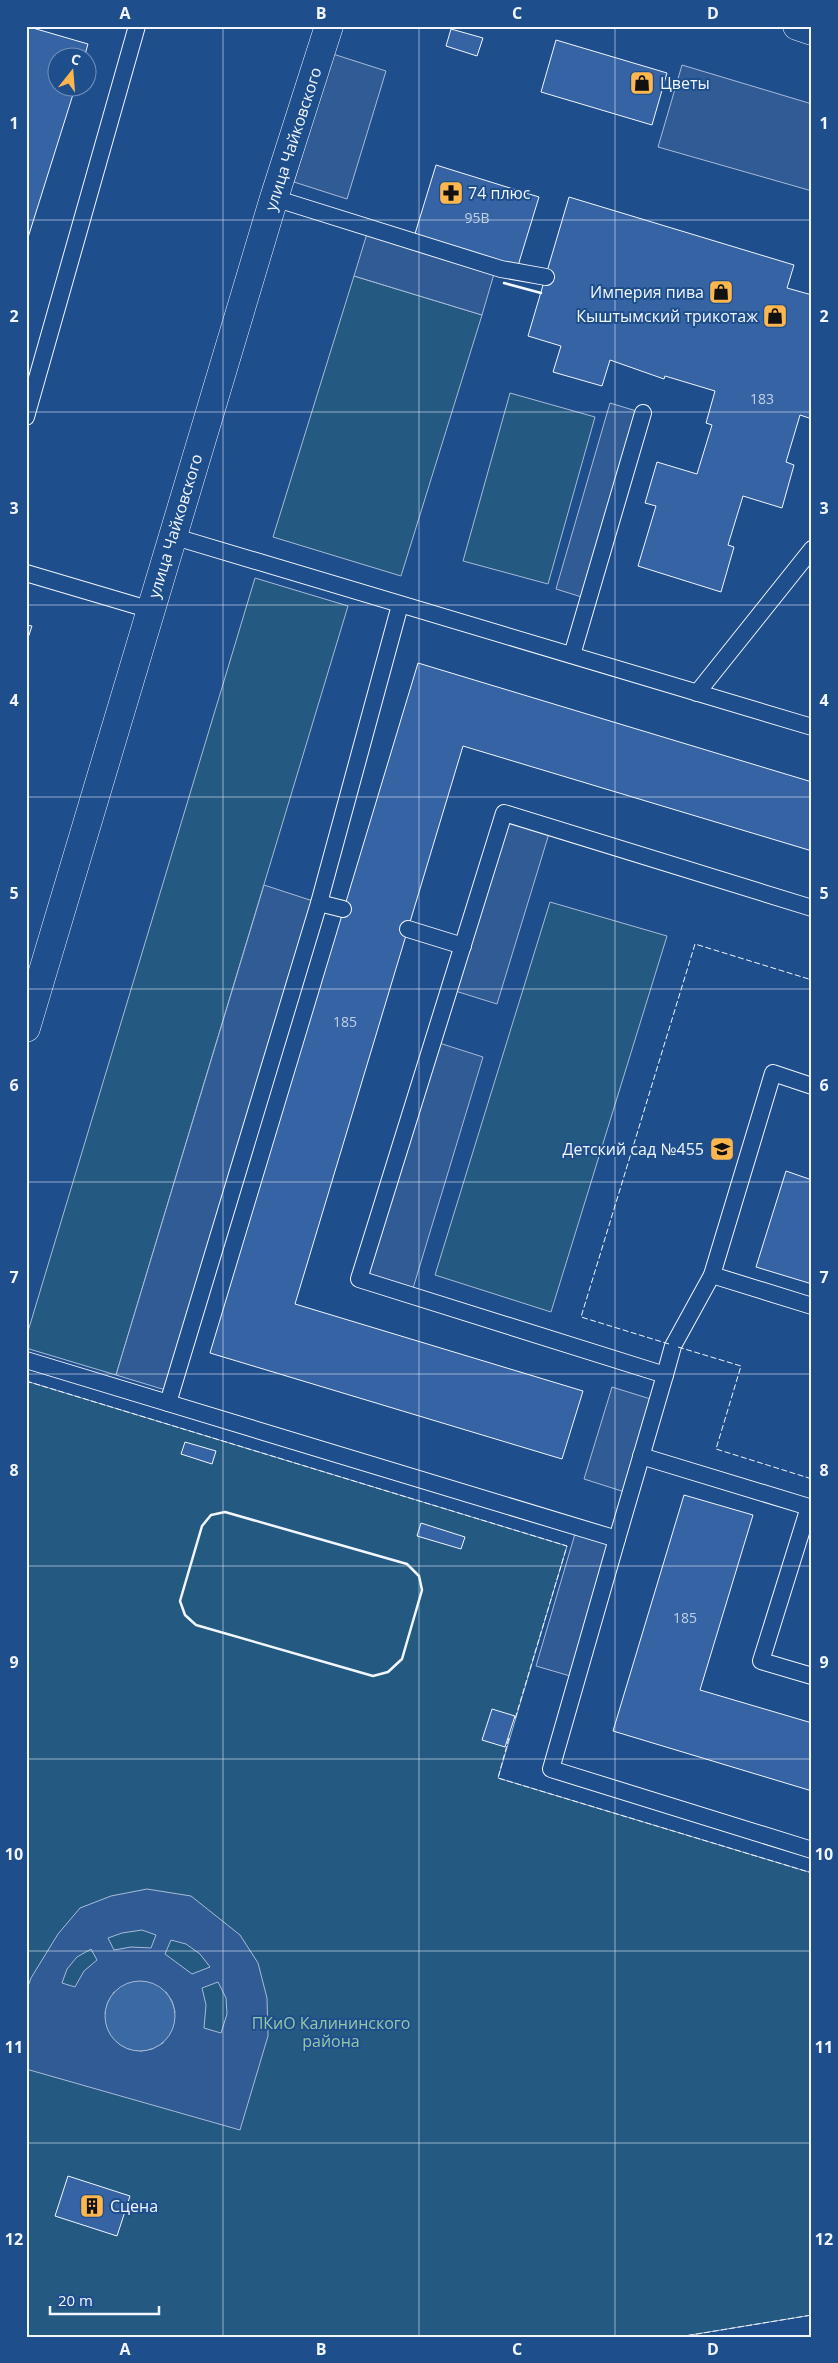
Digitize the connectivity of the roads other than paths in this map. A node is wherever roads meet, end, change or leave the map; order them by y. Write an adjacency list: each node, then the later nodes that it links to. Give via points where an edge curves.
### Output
1 (137, 26): 8 (lane)
2 (329, 26): 5 (street, улица Чайковского)
3 (797, 26): 4 (street)
4 (812, 31)
5 (274, 198): 6 (lane, via 501,269); 9 (street, улица Чайковского)
6 (546, 277)
7 (643, 413): 14 (lane)
8 (26, 417)
9 (172, 536): 12 (lane); 13 (street, улица Чайковского)
10 (812, 549): 15 (lane)
11 (26, 574): 13 (lane)
12 (400, 605): 14 (lane); 17 (lane)
13 (150, 610): 22 (street, улица Чайковского)
14 (572, 656): 15 (lane)
15 (696, 693): 16 (lane)
16 (812, 727)
17 (318, 902): 19 (lane); 28 (lane)
18 (812, 908): 21 (lane, via 504,813)
19 (343, 910)
20 (408, 929): 21 (lane)
21 (463, 946): 27 (lane, via 359,1279)
22 (26, 1028)
23 (812, 1086): 24 (lane, via 773,1073)
24 (712, 1275): 25 (lane); 27 (lane, via 673,1346)
25 (812, 1306)
26 (26, 1360): 28 (lane)
27 (665, 1375): 29 (lane)
28 (168, 1403): 30 (lane)
29 (641, 1456): 30 (lane); 31 (lane, via 809,1507 761,1661)
30 (617, 1539): 32 (lane, via 551,1769)
31 (812, 1676)
32 (812, 1850)

